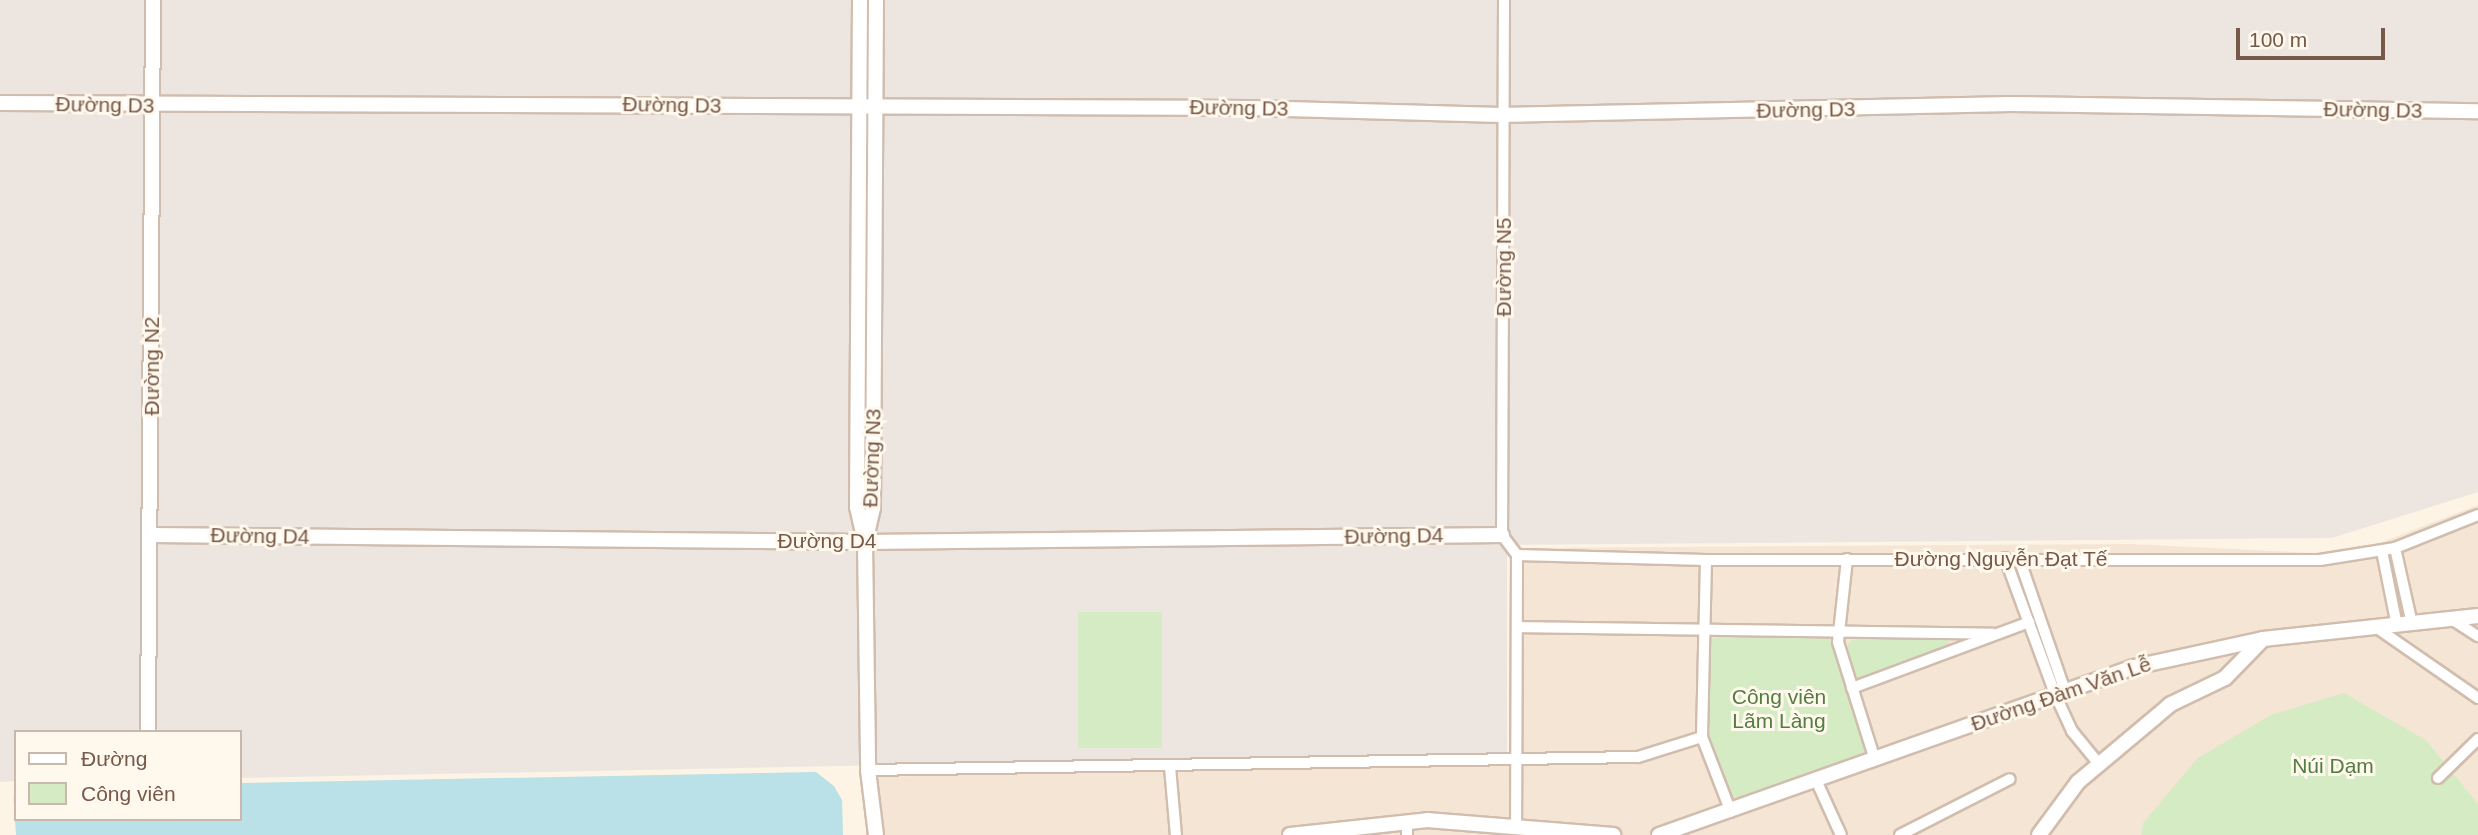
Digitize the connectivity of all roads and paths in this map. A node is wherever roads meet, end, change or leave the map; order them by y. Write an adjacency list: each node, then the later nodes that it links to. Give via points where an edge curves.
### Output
1 (153, 0): 6 (street, Đường N2)
2 (860, 0): 7 (street, Đường N3)
3 (876, 0): 8 (street, Đường N3)
4 (1504, 0): 10 (street, Đường N5)
5 (0, 103): 6 (street, Đường D3)
6 (152, 106): 7 (street, Đường D3, via 456,102); 12 (street, Đường N2)
7 (859, 108): 8 (street, Đường D3); 14 (street, Đường N3, via 857,507)
8 (877, 108): 10 (street, Đường D3, via 1237,107); 14 (street, Đường N3, via 873,508)
9 (2478, 111): 10 (street, Đường D3, via 2011,104)
10 (1501, 115): 13 (street, Đường N5)
11 (2478, 515): 15 (street, Đường Nguyễn Đạt Tế)
12 (152, 535): 14 (street, Đường D4); 36 (street, Đường N2)
13 (1502, 535): 14 (street, Đường D4); 17 (street)
14 (865, 542): 43 (street)
15 (2395, 548): 16 (street, Đường Nguyễn Đạt Tế); 25 (street)
16 (2382, 551): 19 (street, Đường Nguyễn Đạt Tế, via 2320,560); 25 (street)
17 (1517, 555): 21 (street, Đường Nguyễn Đạt Tế); 26 (street)
18 (2005, 558): 19 (street, Đường Nguyễn Đạt Tế); 20 (street, Đường Nguyễn Đạt Tế); 24 (street)
19 (2019, 558): 34 (street)
20 (1847, 559): 21 (street, Đường Nguyễn Đạt Tế); 29 (street)
21 (1706, 560): 28 (street)
22 (2478, 616): 23 (street, Đường Đàm Văn Lễ)
23 (2453, 620): 25 (street, Đường Đàm Văn Lễ); 31 (street)
24 (2029, 622): 30 (street); 34 (street)
25 (2404, 625): 27 (street, Đường Đàm Văn Lễ)
26 (1517, 627): 28 (street); 39 (street)
27 (2377, 628): 32 (street, Đường Đàm Văn Lễ); 35 (street)
28 (1705, 629): 29 (street); 37 (street)
29 (1841, 633): 30 (street); 33 (street, via 1838,642)
30 (1992, 634): 33 (street)
31 (2478, 636)
32 (2263, 639): 34 (street, Đường Đàm Văn Lễ, via 2134,667); 41 (street, via 2225,678 2171,704)
33 (1852, 688): 40 (street)
34 (2061, 692): 40 (street, Đường Đàm Văn Lễ); 41 (street, via 2061,708 2072,732)
35 (2478, 698)
36 (148, 730)
37 (1702, 737): 39 (street, via 1638,757); 47 (street)
38 (2478, 739): 44 (street)
39 (1517, 759): 42 (street); 49 (street)
40 (1875, 760): 46 (street, Đường Đàm Văn Lễ)
41 (2099, 764): 51 (street, via 2078,782)
42 (1170, 767): 43 (street); 53 (street)
43 (868, 770): 52 (street)
44 (2438, 778)
45 (2010, 779): 58 (street)
46 (1816, 780): 47 (street, Đường Đàm Văn Lễ); 57 (street)
47 (1731, 812): 56 (street, Đường Đàm Văn Lễ)
48 (1407, 828): 49 (street); 54 (street)
49 (1516, 828): 50 (street)
50 (1537, 832): 55 (street)
51 (2044, 832)
52 (876, 835)
53 (1176, 835)
54 (1290, 835)
55 (1613, 835)
56 (1659, 835)
57 (1841, 835)
58 (1900, 835)

